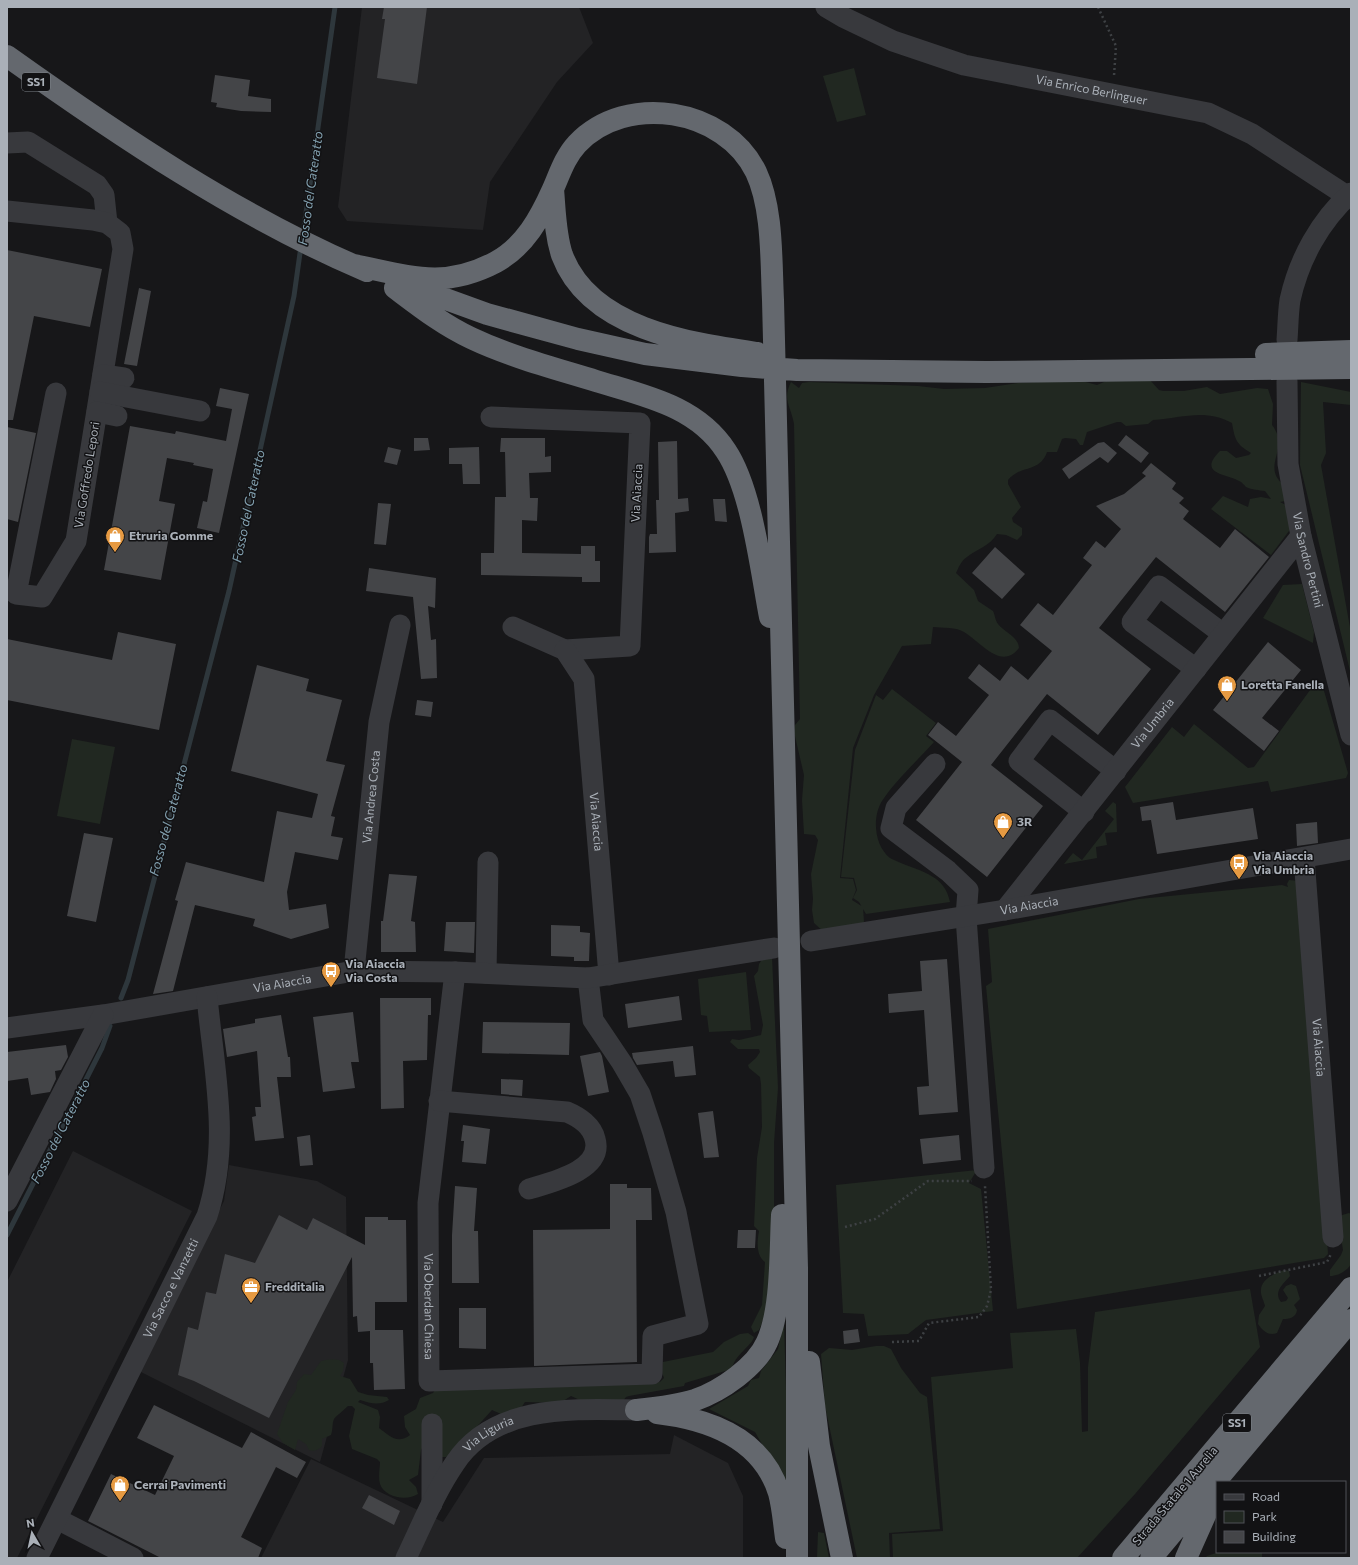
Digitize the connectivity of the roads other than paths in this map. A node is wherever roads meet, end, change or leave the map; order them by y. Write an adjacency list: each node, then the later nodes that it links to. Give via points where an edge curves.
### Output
1 (826, 7): 7 (street, Via Enrico Berlinguer, via 893,41 964,65 1208,113 1252,134)
2 (7, 56): 4 (highway)
3 (7, 68): 4 (highway, SS1)
4 (64, 96): 10 (highway, via 190,178 317,248)
5 (7, 143): 9 (street, via 28,142 97,185 104,195)
6 (553, 188): 10 (highway, via 532,230 524,239 505,256 474,272 432,280); 16 (highway, via 558,239 568,267 584,290 610,312 649,330 720,348); 30 (highway, via 560,170 576,144 602,126 640,114 683,115 705,124 724,135 740,150 756,172 766,204 773,300)
7 (1349, 194): 12 (street, via 1320,227 1299,268 1290,302)
8 (7, 211): 9 (street)
9 (107, 223): 21 (street, Via Goffredo Lepori, via 120,233 122,249)
10 (354, 265): 11 (highway)
11 (380, 276): 16 (highway, via 487,314 645,354 742,366); 30 (highway, via 439,320 470,338 549,366 660,400 685,412 713,434 727,452 734,467 750,515)
12 (1287, 340)
13 (1351, 351): 15 (highway, via 1217,357)
14 (1351, 368): 17 (highway)
15 (1098, 370): 16 (highway); 17 (highway)
16 (873, 371)
17 (1283, 375): 19 (highway); 24 (street, Via Sandro Pertini, via 1288,464)
18 (124, 378): 21 (street)
19 (1351, 379)
20 (56, 393): 21 (street, Via Goffredo Lepori, via 16,594 42,597 76,541)
21 (104, 399): 22 (street)
22 (200, 411)
23 (491, 417): 28 (street, Via Aiaccia, via 640,423 630,646)
24 (1301, 536): 27 (street, Via Umbria); 31 (street, Via Sandro Pertini)
25 (400, 625): 42 (street, Via Andrea Costa, via 379,722)
26 (513, 627): 28 (street, Via Aiaccia)
27 (1223, 634): 29 (street, Via Umbria); 29 (street, via 1159,586 1132,622)
28 (565, 650): 45 (street, Via Aiaccia, via 584,679)
29 (1196, 670): 33 (street, Via Umbria)
30 (782, 683): 51 (highway)
31 (1351, 735)
32 (935, 764): 39 (street, via 896,808 891,828 948,871 968,890)
33 (1116, 771): 34 (street, Via Umbria); 34 (street, via 1050,720 1018,761)
34 (1084, 812): 38 (street, Via Umbria)
35 (1351, 849): 36 (street, Via Aiaccia)
36 (1304, 858): 38 (street, Via Aiaccia); 55 (street, Via Aiaccia)
37 (488, 862): 44 (street)
38 (1006, 910): 39 (street, Via Aiaccia)
39 (966, 917): 40 (street, Via Aiaccia); 52 (street)
40 (811, 941)
41 (774, 948): 45 (street, Via Aiaccia)
42 (354, 971): 43 (street, Via Aiaccia); 47 (street, Via Aiaccia)
43 (455, 972): 44 (street, Via Aiaccia); 50 (street, Via Oberdan Chiesa)
44 (486, 973): 46 (street, Via Aiaccia)
45 (609, 975): 46 (street, Via Aiaccia)
46 (588, 978): 50 (street, Via Oberdan Chiesa, via 593,1020 640,1094 676,1212 698,1324 653,1336 652,1374 429,1381 428,1202)
47 (207, 997): 48 (street, Via Aiaccia); 65 (street, Via Sacco e Vanzetti, via 220,1123 220,1157 214,1194 207,1216)
48 (102, 1015): 49 (street, Via Aiaccia); 54 (street)
49 (7, 1028)
50 (439, 1102): 53 (street, via 567,1112 578,1117 594,1134 597,1153 565,1178)
51 (793, 1135): 56 (highway); 59 (highway, via 784,1178 776,1301 772,1328 764,1349 740,1374 706,1395 671,1406)
52 (984, 1175)
53 (529, 1189)
54 (7, 1201)
55 (1333, 1237)
56 (797, 1268): 70 (highway); 71 (highway, via 819,1446)
57 (1351, 1288): 72 (highway, Strada Statale 1 Aurelia / SS1)
58 (1351, 1320): 61 (highway, Strada Statale 1 Aurelia / SS1)
59 (636, 1410): 64 (street, Via Liguria, via 530,1414 507,1421 485,1432 455,1463); 69 (highway, via 673,1415 714,1426 746,1444 770,1474 779,1493)
60 (432, 1424): 64 (street)
61 (1220, 1480)
62 (1216, 1485): 73 (highway, Strada Statale 1 Aurelia / SS1)
63 (1216, 1489): 74 (highway)
64 (432, 1506): 68 (street, Via Liguria)
65 (57, 1520): 66 (street, Via Sacco e Vanzetti); 67 (street)
66 (37, 1558)
67 (133, 1558)
68 (406, 1558)
69 (789, 1558)
70 (797, 1558)
71 (842, 1558)
72 (1123, 1558)
73 (1151, 1558)
74 (1186, 1558)

